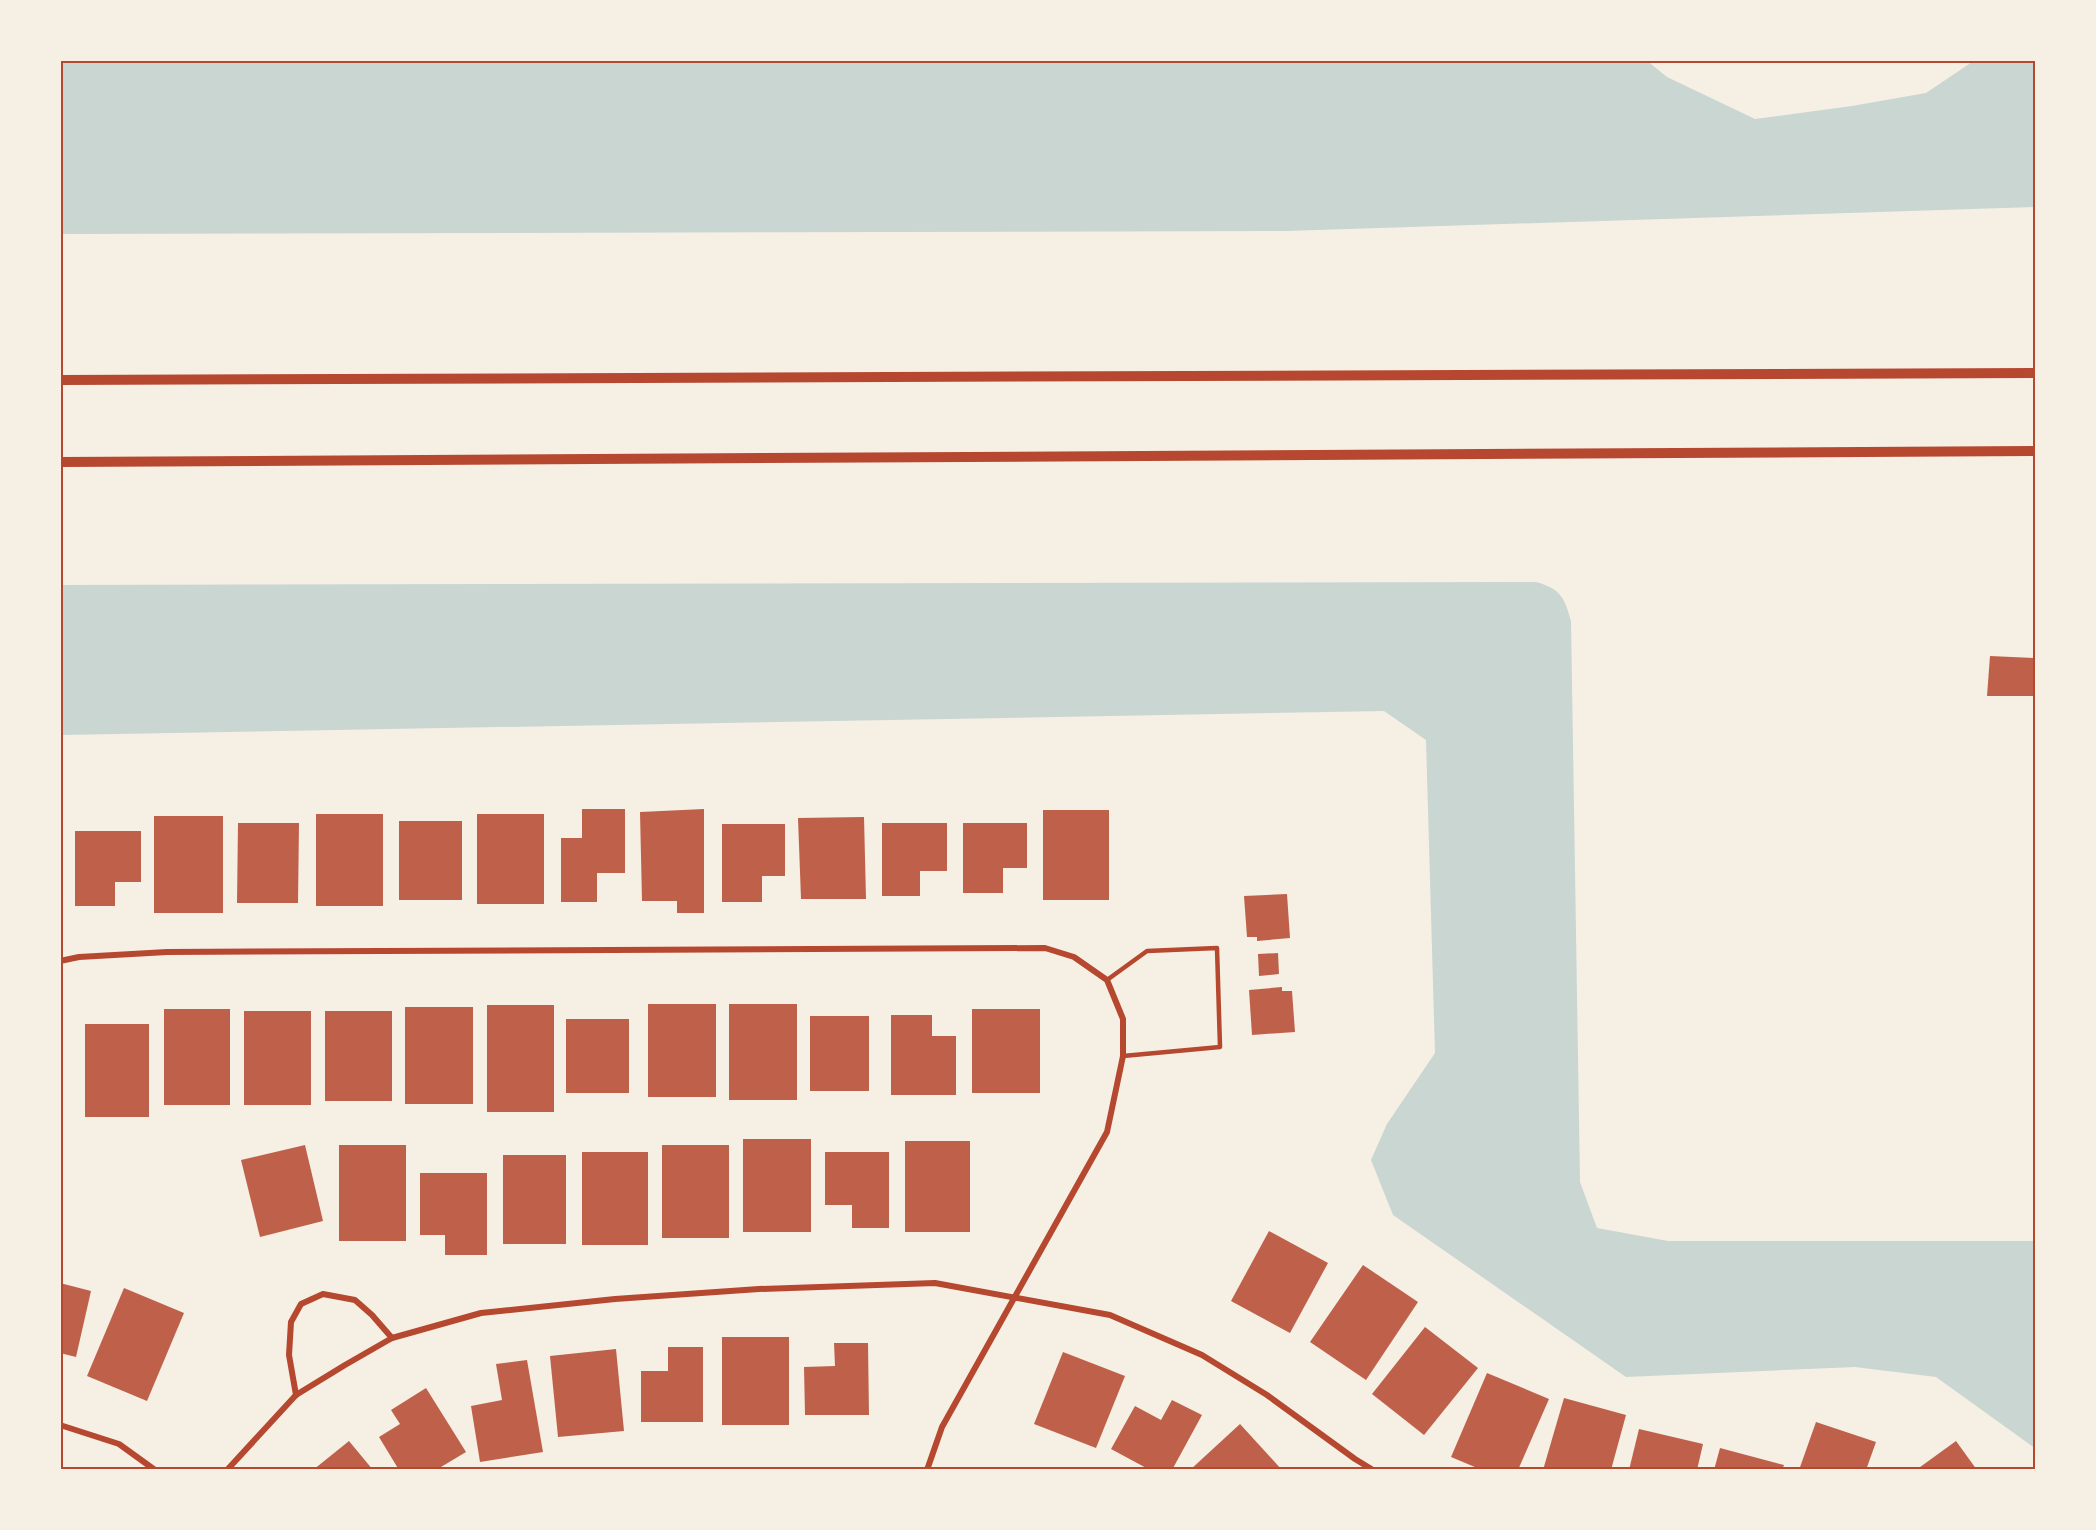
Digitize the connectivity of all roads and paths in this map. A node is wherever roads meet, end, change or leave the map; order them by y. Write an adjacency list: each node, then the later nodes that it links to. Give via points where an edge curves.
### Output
1 (2036, 373): 2 (street)
2 (60, 381)
3 (2036, 452): 4 (street)
4 (60, 462)
5 (60, 961): 6 (street, via 166,952 1045,948 1074,957)
6 (1107, 980): 7 (street, via 1123,1019); 7 (lane, via 1146,951 1217,948 1220,1047)
7 (1123, 1056): 8 (street, via 1107,1132)
8 (1015, 1297): 9 (street, via 935,1283 747,1290 481,1313); 14 (street, via 942,1427); 15 (street, via 1110,1315 1202,1355 1267,1395)
9 (392, 1338): 10 (street); 10 (street, via 355,1300 323,1294 301,1304 291,1322 289,1355)
10 (296, 1395): 13 (street)
11 (60, 1425): 12 (street, via 119,1444)
12 (155, 1470)
13 (227, 1470)
14 (927, 1470)
15 (1373, 1470)

